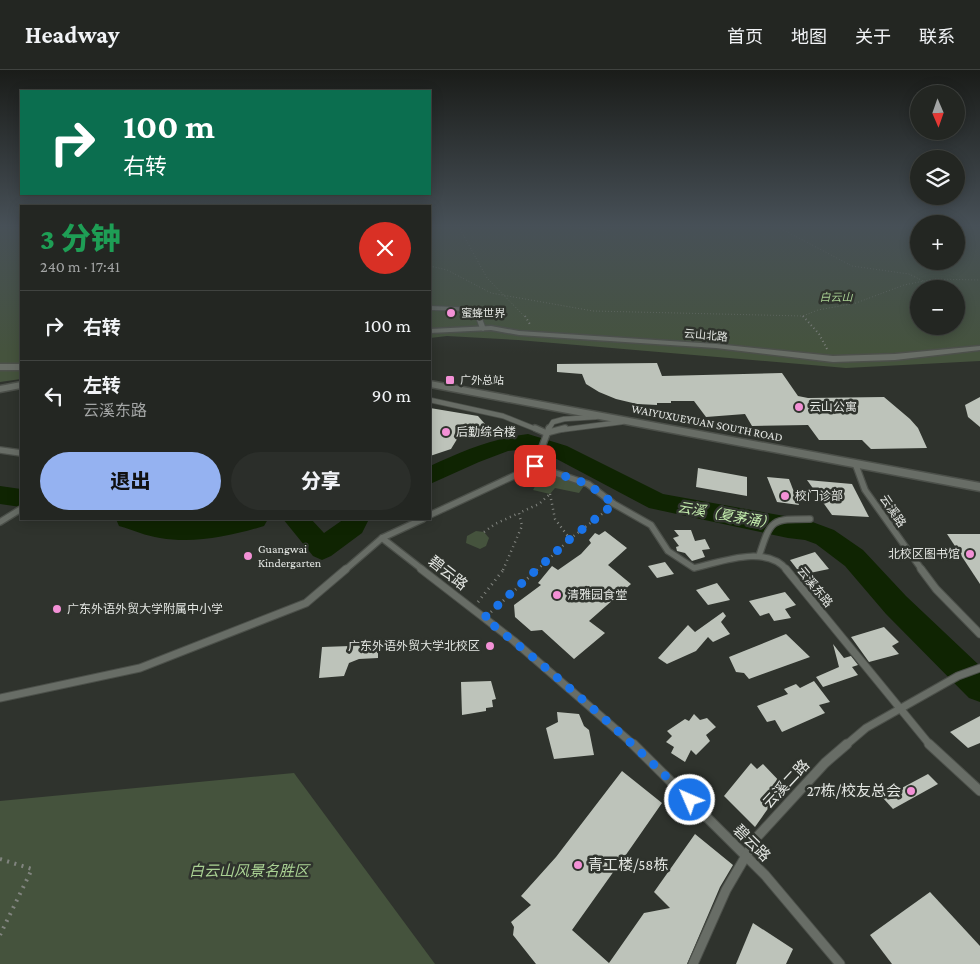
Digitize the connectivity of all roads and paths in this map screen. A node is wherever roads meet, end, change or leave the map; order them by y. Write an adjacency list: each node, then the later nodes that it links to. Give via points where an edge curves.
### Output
1 (442, 269): 8 (path, via 492,294)
2 (482, 269): 8 (path, via 492,284)
3 (871, 269): 4 (path, via 909,274)
4 (921, 280)
5 (928, 280): 6 (path)
6 (980, 280)
7 (910, 284): 10 (path, via 856,303)
8 (506, 296): 10 (path, via 593,311); 13 (path, via 528,317)
9 (431, 308): 11 (street, via 476,309)
10 (803, 316): 15 (path, via 819,334)
11 (483, 329): 12 (street, 云山北路); 13 (street, 云山北路)
12 (431, 330)
13 (535, 334): 15 (street, 云山北路, via 716,346)
14 (980, 348): 15 (street, 云山北路, via 895,357)
15 (832, 359)
16 (20, 366): 17 (street)
17 (0, 368)
18 (431, 384): 22 (street, WAIYUXUEYUAN SOUTH ROAD)
19 (20, 385): 20 (street)
20 (0, 389)
21 (431, 400): 24 (lane, via 503,416)
22 (611, 417): 23 (street, WAIYUXUEYUAN SOUTH ROAD); 24 (lane, via 564,419 553,422)
23 (632, 421): 24 (lane); 27 (street, WAIYUXUEYUAN SOUTH ROAD)
24 (546, 433): 28 (lane)
25 (0, 450): 26 (lane)
26 (20, 453)
27 (855, 463): 29 (street, WAIYUXUEYUAN SOUTH ROAD); 43 (lane, 云溪路, via 865,490 936,589)
28 (535, 466): 30 (lane, 云溪东路, via 588,484); 33 (lane)
29 (980, 487)
30 (614, 504): 39 (path); 40 (lane, 云溪东路, via 651,525 668,552 694,568)
31 (19, 510): 36 (lane)
32 (519, 513): 37 (path); 39 (path, via 539,504 550,494 556,524); 41 (path, via 522,526 504,569)
33 (431, 516)
34 (810, 519): 40 (lane, via 782,519 768,529)
35 (421, 520): 38 (lane)
36 (0, 522)
37 (484, 532)
38 (382, 538): 41 (lane, 碧云路); 45 (lane, via 306,603 140,668)
39 (570, 539): 42 (path)
40 (759, 556): 46 (lane, 云溪东路, via 782,564)
41 (471, 608): 42 (lane, 碧云路)
42 (484, 618): 48 (lane, 碧云路, via 649,758)
43 (980, 634)
44 (976, 669): 46 (lane, 云溪二路)
45 (0, 698)
46 (900, 709): 47 (lane, 云溪东路, via 930,745); 48 (lane, 云溪二路, via 866,728 825,763 757,836)
47 (980, 791)
48 (746, 856): 51 (lane, 云溪二路, via 726,890); 52 (lane, 碧云路)
49 (0, 859): 50 (path, via 32,870)
50 (0, 935)
51 (693, 964)
52 (840, 964)

